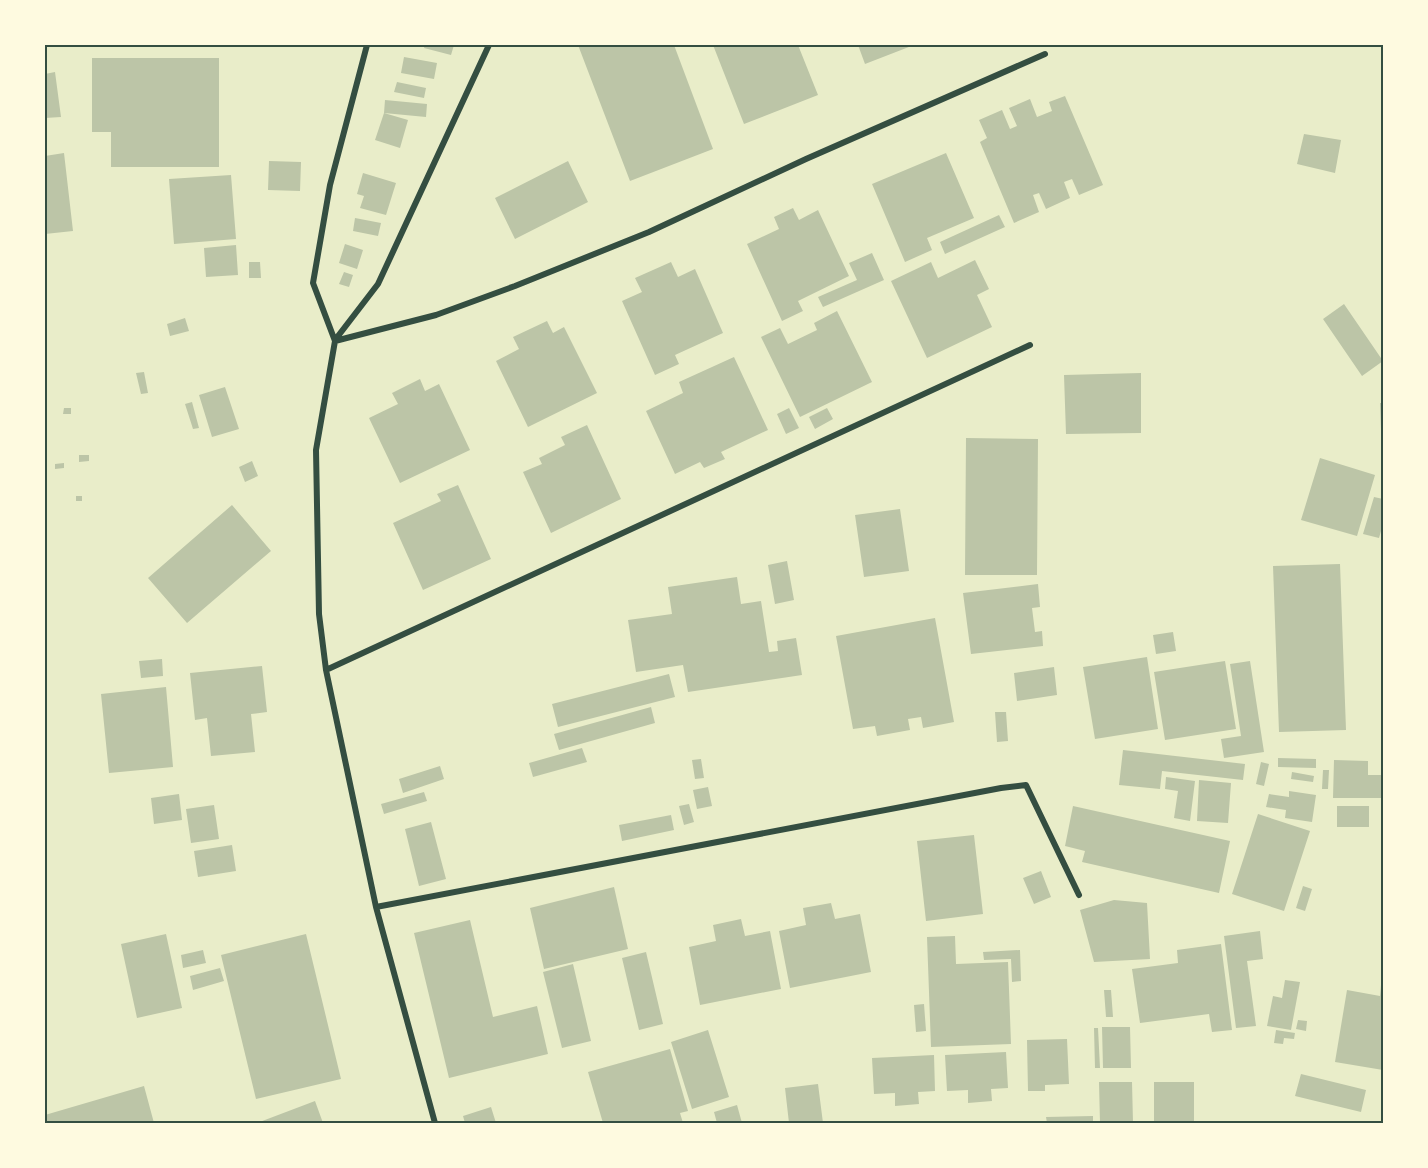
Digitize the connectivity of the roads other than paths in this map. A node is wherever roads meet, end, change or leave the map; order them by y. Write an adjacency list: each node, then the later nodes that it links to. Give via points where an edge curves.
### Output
1 (367, 45): 4 (street, via 330,185 313,283)
2 (489, 45): 4 (street, via 378,284)
3 (1045, 54): 4 (street, via 649,232 436,315)
4 (335, 341): 6 (street, via 316,450 319,614)
5 (1030, 345): 6 (street)
6 (326, 670): 8 (street)
7 (1079, 895): 8 (street, via 1026,785)
8 (376, 907): 9 (street)
9 (435, 1123)

